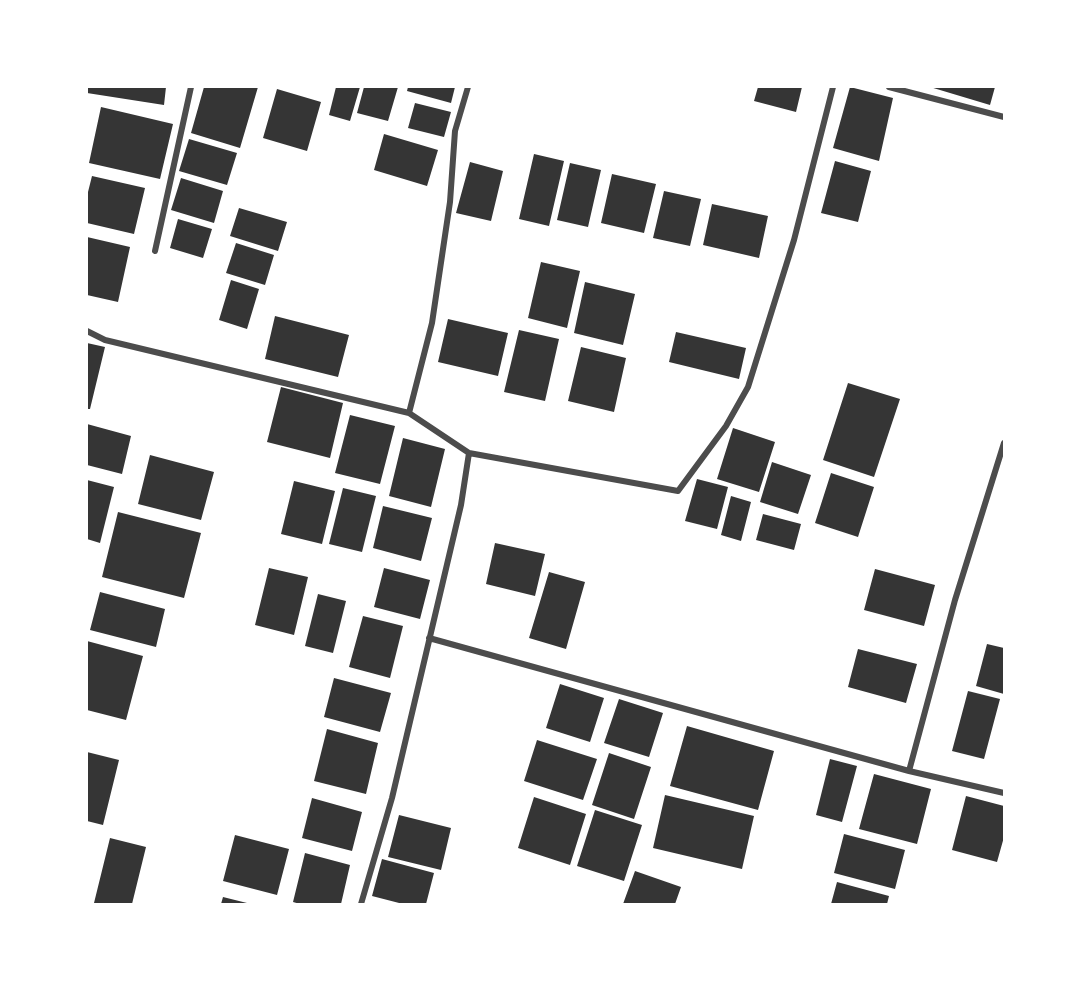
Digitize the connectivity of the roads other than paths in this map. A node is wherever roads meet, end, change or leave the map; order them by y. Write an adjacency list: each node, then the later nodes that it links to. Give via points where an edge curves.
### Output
1 (191, 87): 6 (street)
2 (468, 87): 8 (street, via 455,131 450,201 432,322)
3 (833, 87): 10 (street, via 794,240 748,387 726,426 678,491)
4 (889, 87): 5 (street)
5 (1004, 117)
6 (155, 251)
7 (87, 330): 8 (street, via 105,340)
8 (409, 413): 10 (street)
9 (1004, 443): 12 (street, via 955,600)
10 (469, 453): 11 (street, via 461,505)
11 (429, 638): 12 (street); 14 (street, via 392,798)
12 (909, 771): 13 (street)
13 (1004, 793)
14 (361, 904)

